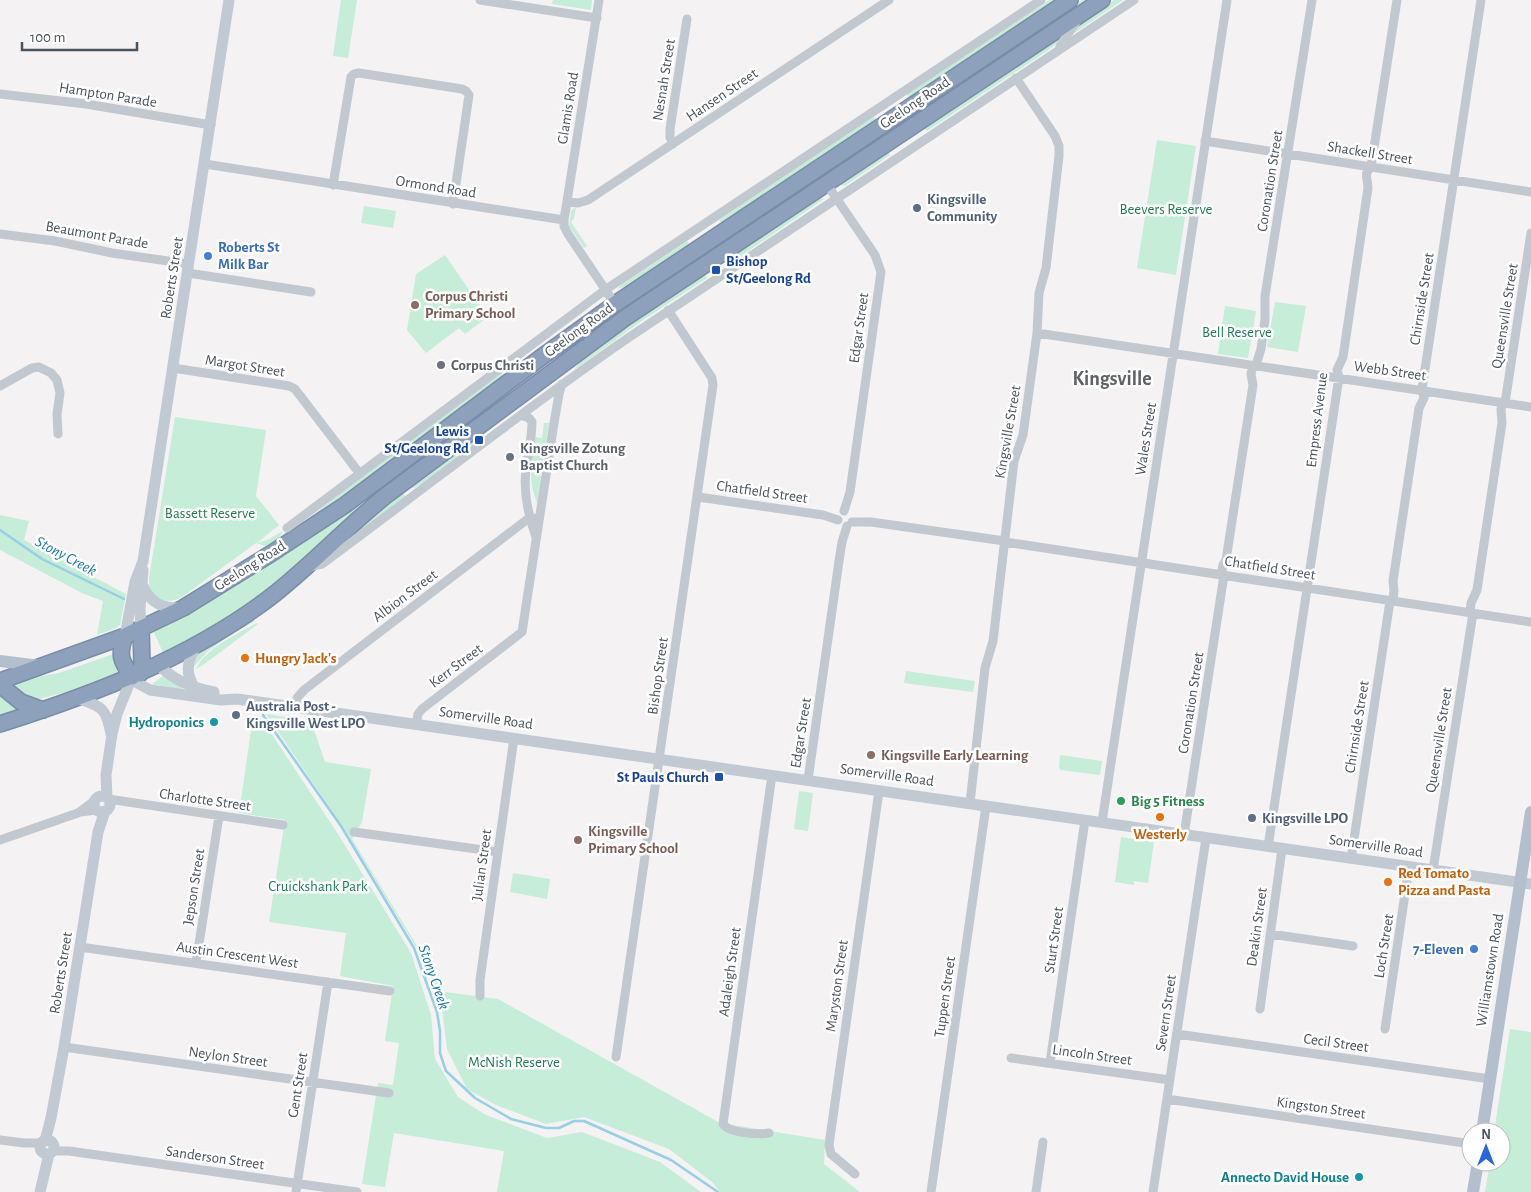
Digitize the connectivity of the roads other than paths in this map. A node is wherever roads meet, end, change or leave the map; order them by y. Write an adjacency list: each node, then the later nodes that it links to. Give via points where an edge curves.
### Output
1 (229, 0): 19 (main road, Roberts Street)
2 (480, 0): 14 (street)
3 (599, 0): 14 (street, Glamis Road)
4 (889, 0): 21 (street, Hansen Street)
5 (1041, 0): 37 (street, Geelong Road)
6 (1070, 0): 25 (highway, Geelong Road)
7 (1102, 0): 13 (highway, Geelong Road)
8 (1134, 0): 16 (street, Geelong Road)
9 (1227, 0): 20 (street, Wales Street)
10 (1312, 0): 22 (street, Coronation Street)
11 (1397, 0): 24 (street, Empress Avenue)
12 (1481, 0): 26 (street, Chirnside Street)
13 (1082, 14): 16 (street, Geelong Road); 27 (highway, Geelong Road)
14 (596, 18): 31 (street, Glamis Road)
15 (687, 19): 21 (street, Nesnah Street, via 670,129)
16 (1058, 50): 17 (street, Geelong Road)
17 (1016, 78): 30 (street, Geelong Road); 42 (street, Kingsville Street, via 1055,136 1059,148 1046,268 1038,293)
18 (0, 94): 19 (street, Hampton Parade, via 86,104)
19 (211, 125): 23 (main road, Roberts Street)
20 (1205, 141): 22 (street, Shackell Street); 43 (street, Wales Street)
21 (672, 144): 31 (street, Hansen Street, via 588,200)
22 (1289, 154): 24 (street, Shackell Street); 44 (street, Coronation Street, via 1265,296 1262,342)
23 (205, 164): 28 (street, Ormond Road); 36 (main road, Roberts Street)
24 (1371, 167): 26 (street, Shackell Street); 46 (street, Empress Avenue, via 1366,175 1368,188 1343,357 1337,370)
25 (816, 168): 27 (highway); 39 (highway, Geelong Road)
26 (1454, 180): 29 (street, Shackell Street); 49 (street, Chirnside Street)
27 (826, 183): 30 (street, Edgar Street); 41 (highway, Geelong Road)
28 (333, 185): 32 (street, Ormond Road); 32 (street, via 350,79 354,74 462,89 468,92 470,99)
29 (1531, 192)
30 (836, 198): 40 (street, Geelong Road); 60 (street, Edgar Street, via 875,255 881,272)
31 (567, 202): 33 (street, Glamis Road)
32 (453, 204): 33 (street, Ormond Road)
33 (564, 220): 37 (street, via 566,232)
34 (1531, 232): 50 (street, Queensville Street)
35 (0, 234): 36 (street, Beaumont Parade, via 55,241)
36 (189, 269): 38 (street, Beaumont Parade); 45 (main road, Roberts Street)
37 (605, 290): 39 (street); 55 (street, Geelong Road)
38 (311, 292)
39 (615, 304): 41 (highway); 54 (highway, Geelong Road)
40 (668, 310): 47 (street, Geelong Road); 58 (street, Bishop Street, via 713,384)
41 (625, 318): 56 (highway, Geelong Road)
42 (1037, 333): 43 (street, Webb Street); 64 (street, Kingsville Street, via 1023,438 1014,460)
43 (1172, 353): 44 (street, Webb Street); 66 (street, Wales Street)
44 (1254, 365): 46 (street, Webb Street); 68 (street, Coronation Street, via 1251,374 1254,383)
45 (173, 368): 55 (street, Margot Street, via 295,389); 65 (main road, Roberts Street)
46 (1339, 377): 49 (street, Webb Street); 70 (street, Empress Avenue)
47 (563, 384): 52 (street, Geelong Road); 61 (street, via 558,394)
48 (0, 386): 53 (street, via 32,368 40,367 51,372 60,393)
49 (1422, 389): 50 (street, Webb Street); 71 (street, Chirnside Street, via 1424,398 1419,409)
50 (1504, 403): 51 (street, Webb Street); 73 (street, Queensville Street)
51 (1531, 407)
52 (522, 415): 57 (street, Geelong Road); 59 (street, via 530,418 532,424 525,472 526,505)
53 (58, 434)
54 (405, 460): 56 (highway, via 400,470); 72 (highway, Geelong Road, via 323,520)
55 (360, 474): 62 (street, Geelong Road)
56 (401, 484): 57 (street, via 410,492); 67 (highway, Geelong Road)
57 (421, 490): 67 (street, Geelong Road, via 322,564)
58 (698, 497): 60 (street, Chatfield Street); 92 (street, Bishop Street)
59 (530, 518): 61 (street); 63 (street); 86 (street, Albion Street, via 304,690 297,698)
60 (846, 518): 64 (street, Chatfield Street); 94 (street, Edgar Street)
61 (539, 519): 63 (street)
62 (287, 528)
63 (537, 540): 89 (street, Kerr Street, via 521,634 422,709)
64 (1005, 542): 66 (street, Chatfield Street); 97 (street, Kingsville Street, via 993,641 985,668)
65 (143, 561): 69 (main road, Roberts Street); 76 (main road, Roberts Street, via 135,582)
66 (1141, 563): 68 (street, Chatfield Street); 102 (street, Wales Street)
67 (306, 567): 77 (highway, Geelong Road, via 268,599)
68 (1223, 575): 70 (street, Chatfield Street); 105 (street, Coronation Street)
69 (143, 586): 72 (main road, via 158,605); 75 (main road, Roberts Street, via 140,608)
70 (1307, 588): 71 (street, Chatfield Street); 108 (street, Empress Avenue)
71 (1392, 601): 73 (street, Chatfield Street); 111 (street, Chirnside Street)
72 (184, 608): 75 (highway, Geelong Road)
73 (1471, 613): 74 (street, Chatfield Street); 113 (street, Queensville Street)
74 (1531, 622)
75 (142, 633): 76 (highway, Geelong Road); 79 (highway, via 146,646); 81 (highway, via 142,663)
76 (125, 636): 80 (highway, Geelong Road); 81 (highway, via 120,654 123,663)
77 (196, 645): 79 (highway, Geelong Road); 83 (main road, via 188,666 189,677)
78 (0, 661): 80 (main road)
79 (159, 665): 81 (highway, Geelong Road); 83 (main road, Somerville Road, via 175,678)
80 (41, 666): 82 (highway, Geelong Road)
81 (136, 676): 84 (highway, Geelong Road); 85 (main road, Somerville Road, via 141,685 150,690 221,700); 91 (main road, Roberts Street, via 117,714)
82 (0, 683): 87 (highway, via 21,702)
83 (196, 688): 85 (main road, Somerville Road)
84 (77, 698): 87 (highway, Geelong Road); 91 (main road, Roberts Street, via 103,710)
85 (238, 699): 86 (main road, Somerville Road)
86 (296, 707): 89 (main road, Somerville Road)
87 (42, 710): 88 (highway, Geelong Road)
88 (0, 724)
89 (416, 724): 90 (main road, Somerville Road)
90 (514, 738): 92 (main road, Somerville Road); 110 (street, Julian Street)
91 (112, 739): 96 (main road, Roberts Street)
92 (660, 759): 93 (main road, Somerville Road); 126 (street, Bishop Street)
93 (772, 775): 94 (main road, Somerville Road); 135 (street, Adaleigh Street, via 723,1124 733,1130 762,1135)
94 (808, 780): 95 (main road, Somerville Road)
95 (879, 790): 97 (main road, Somerville Road); 141 (street, Maryston Street, via 829,1145 831,1154)
96 (102, 804): 100 (street, Charlotte Street, via 123,802); 107 (street, Charlotte Street); 117 (main road, Roberts Street)
97 (970, 804): 98 (main road, Somerville Road)
98 (986, 806): 101 (main road, Somerville Road); 145 (street, Tuppen Street)
99 (1531, 812): 114 (main road, Williamstown Road)
100 (219, 816): 103 (street, Charlotte Street); 118 (street, Jepson Street)
101 (1085, 820): 102 (main road, Somerville Road); 128 (street, Sturt Street)
102 (1102, 822): 105 (main road, Somerville Road)
103 (284, 825)
104 (354, 832): 110 (street)
105 (1184, 835): 106 (main road, Somerville Road)
106 (1206, 838): 108 (main road, Somerville Road); 124 (street, Severn Street)
107 (0, 840)
108 (1268, 847): 109 (main road, Somerville Road)
109 (1282, 849): 111 (main road, Somerville Road); 115 (street, Deakin Street)
110 (498, 852): 121 (street, Julian Street)
111 (1351, 859): 112 (main road, Somerville Road)
112 (1409, 867): 113 (main road, Somerville Road); 123 (street, Loch Street)
113 (1433, 870): 114 (main road, Somerville Road)
114 (1526, 884): 129 (main road, Williamstown Road)
115 (1270, 934): 116 (street); 122 (street, Deakin Street)
116 (1353, 946)
117 (80, 947): 118 (street, Austin Crescent West); 125 (main road, Roberts Street)
118 (196, 963): 119 (street, Austin Crescent West)
119 (328, 982): 120 (street, Austin Crescent West); 131 (street, Gent Street)
120 (390, 991)
121 (480, 996)
122 (1260, 1009)
123 (1385, 1029)
124 (1177, 1034): 129 (street, Cecil Street); 130 (street, Severn Street)
125 (64, 1047): 131 (street, Neylon Street); 139 (main road, Roberts Street)
126 (616, 1057)
127 (1011, 1058): 128 (street, Lincoln Street)
128 (1050, 1063): 130 (street, Lincoln Street)
129 (1490, 1079): 134 (main road, Williamstown Road)
130 (1170, 1080): 133 (street, Severn Street)
131 (312, 1083): 132 (street, Neylon Street); 142 (street, Gent Street)
132 (389, 1094)
133 (1167, 1099): 138 (street, Kingston Street); 147 (street, Severn Street)
134 (1484, 1122)
135 (769, 1133)
136 (0, 1140): 139 (street, Sanderson Street)
137 (1043, 1142): 146 (street)
138 (1461, 1143)
139 (47, 1147): 142 (street, Sanderson Street); 143 (main road, Roberts Street)
140 (1476, 1172): 148 (main road)
141 (855, 1174)
142 (297, 1188): 144 (street, Sanderson Street)
143 (40, 1192)
144 (356, 1192)
145 (931, 1192)
146 (1036, 1192)
147 (1153, 1192)
148 (1473, 1192)

